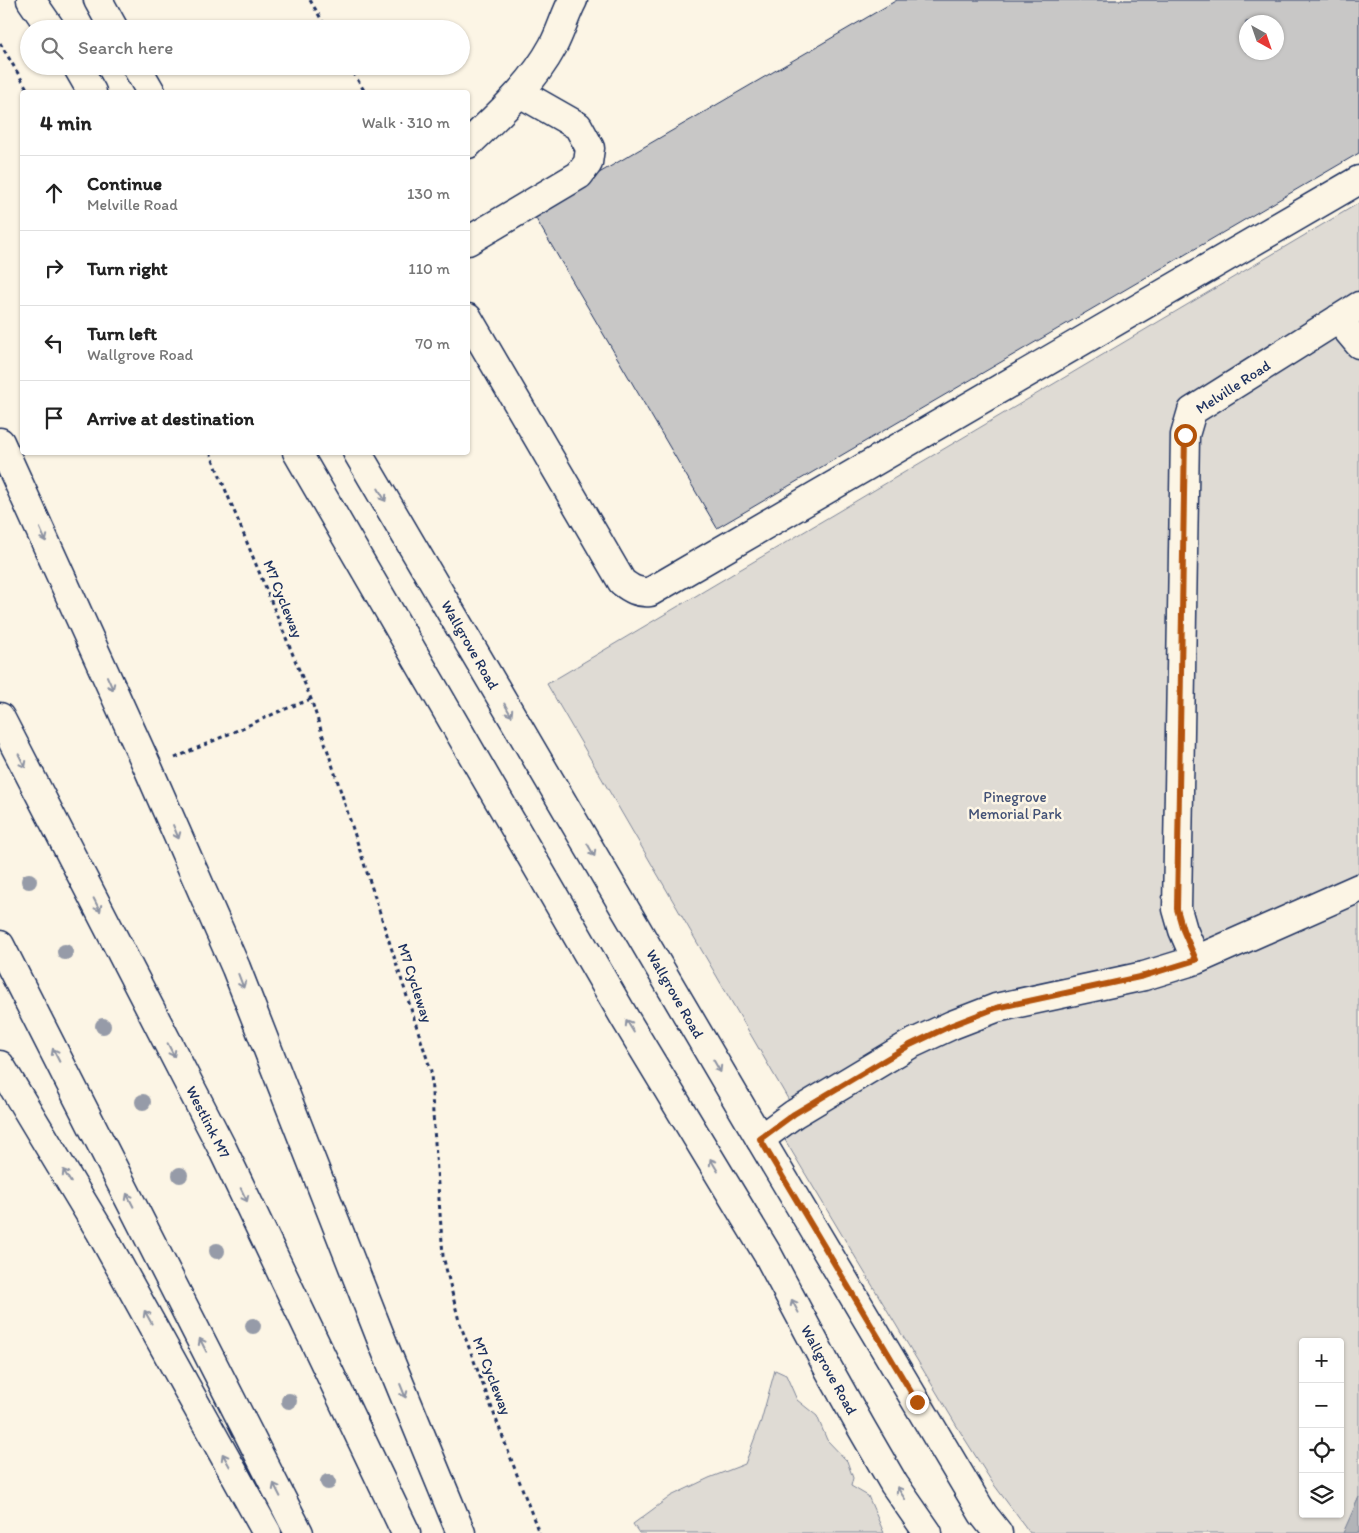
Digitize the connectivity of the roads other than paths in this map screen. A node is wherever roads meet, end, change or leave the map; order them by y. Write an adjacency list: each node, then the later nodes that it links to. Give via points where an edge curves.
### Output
1 (31, 0): 5 (main road)
2 (40, 0): 6 (main road)
3 (98, 0): 7 (main road)
4 (573, 0): 12 (main road, via 554,45)
5 (45, 20)
6 (51, 20)
7 (109, 20)
8 (82, 75): 10 (main road)
9 (141, 75): 11 (main road)
10 (91, 90)
11 (150, 90)
12 (518, 95): 13 (main road); 14 (main road); 16 (main road, via 578,126 590,148 588,163 579,175)
13 (470, 123)
14 (470, 142)
15 (1359, 180): 18 (main road, via 650,592 631,589 622,582)
16 (470, 240)
17 (1348, 313): 19 (main road); 26 (main road, Melville Road, via 1192,411 1185,435 1177,909)
18 (470, 321)
19 (1359, 344)
20 (0, 442): 32 (main road, one-way to 32, via 236,968)
21 (298, 455): 33 (main road, Wallgrove Road, one-way to 21, via 894,1484 768,1256 626,1020)
22 (359, 455): 28 (main road, Wallgrove Road, one-way to 28)
23 (0, 717): 31 (main road, Westlink M7, one-way to 31, via 222,1148)
24 (1359, 888): 26 (main road)
25 (0, 945): 30 (main road, one-way to 25)
26 (1196, 960): 28 (main road, via 1144,976 996,1008 952,1025 910,1045 794,1114)
27 (0, 1065): 29 (main road, one-way to 27, via 100,1231)
28 (760, 1139): 34 (main road, Wallgrove Road, via 983,1514)
29 (267, 1533)
30 (299, 1533)
31 (406, 1533)
32 (461, 1533)
33 (928, 1533)
34 (998, 1533)

